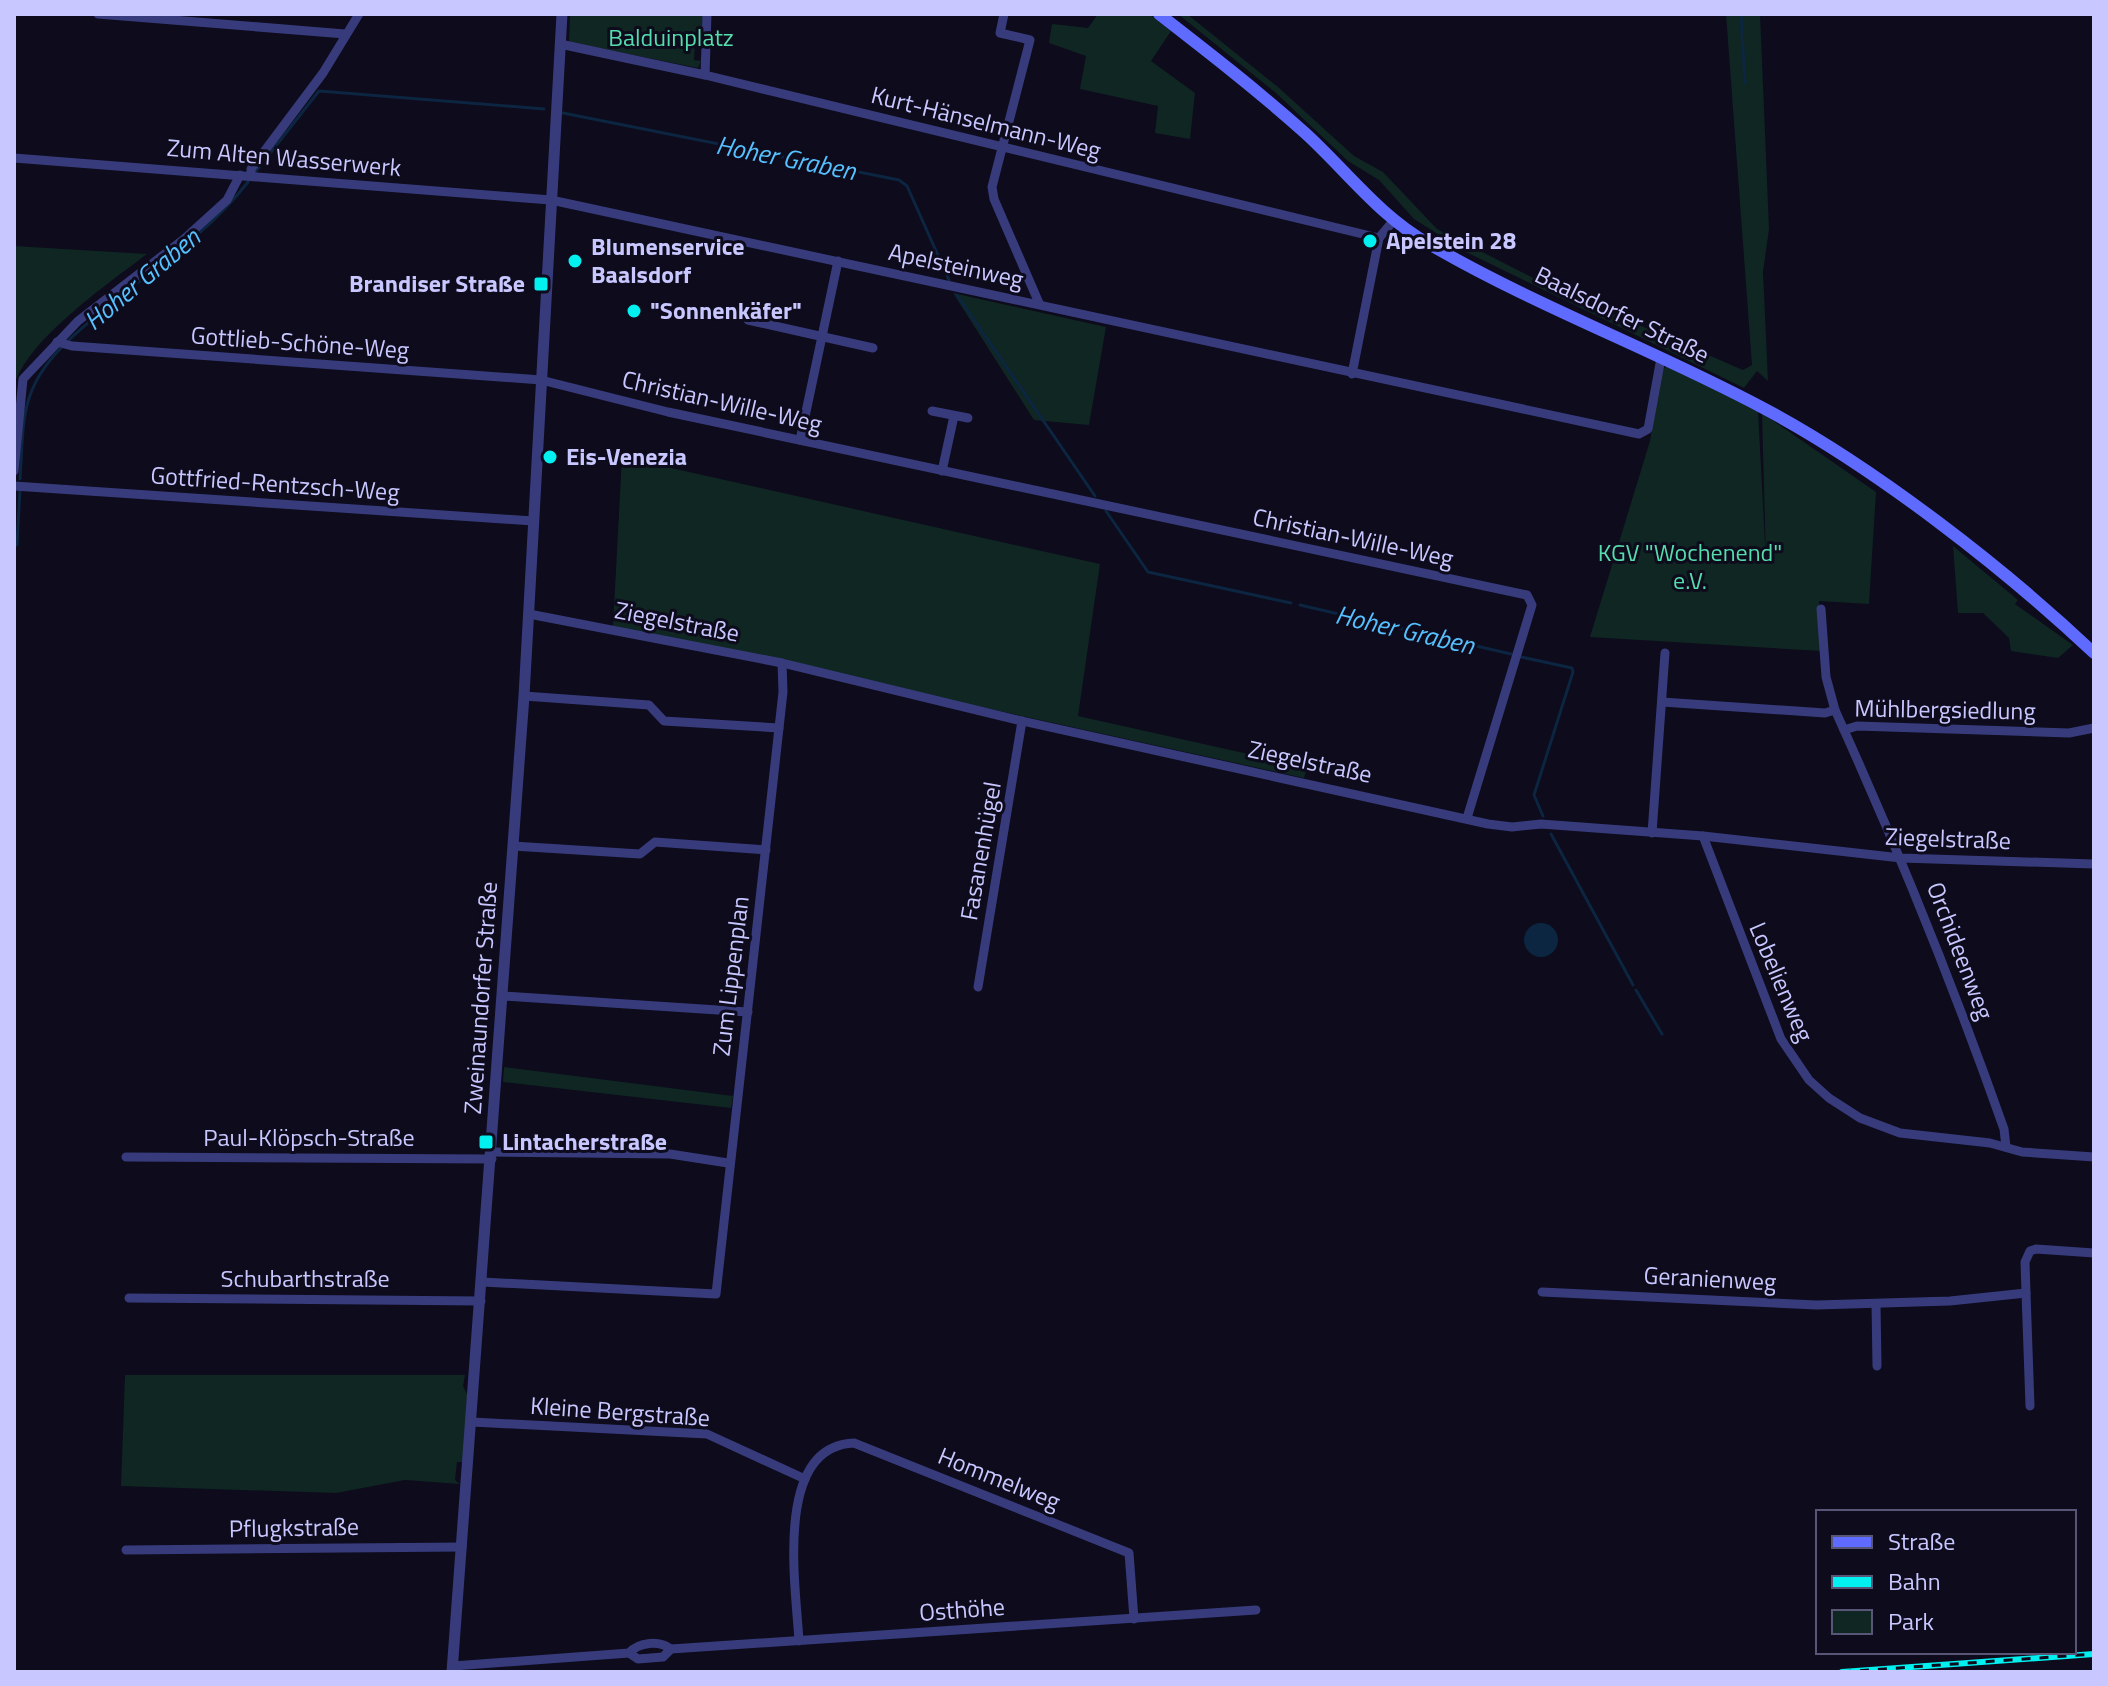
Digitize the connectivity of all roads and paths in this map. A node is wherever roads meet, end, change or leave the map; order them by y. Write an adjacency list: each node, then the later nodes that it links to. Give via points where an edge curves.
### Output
1 (98, 14): 7 (street)
2 (359, 14): 7 (street)
3 (562, 14): 8 (street)
4 (707, 14): 9 (street)
5 (1004, 14): 10 (street, via 1000,33 1030,40)
6 (1159, 14): 14 (main road, Baalsdorfer Straße, via 1305,133)
7 (345, 34): 12 (street, via 323,73)
8 (560, 44): 9 (street, Kurt-Hänselmann-Weg); 13 (street)
9 (705, 75): 10 (street, Kurt-Hänselmann-Weg)
10 (1003, 148): 15 (street, Kurt-Hänselmann-Weg); 17 (street, via 992,187 994,199)
11 (14, 158): 12 (street, Zum Alten Wasserwerk)
12 (246, 175): 13 (street, Zum Alten Wasserwerk); 20 (street, via 184,239)
13 (551, 200): 16 (street, Apelsteinweg); 24 (street)
14 (1394, 220): 15 (street); 22 (main road, Baalsdorfer Straße, via 1493,278)
15 (1379, 238): 23 (street)
16 (838, 261): 17 (street, Apelsteinweg); 19 (street)
17 (1039, 303): 23 (street, Apelsteinweg)
18 (748, 320): 19 (street)
19 (822, 337): 21 (street); 28 (street)
20 (57, 342): 24 (street, Gottlieb-Schöne-Weg); 29 (street, via 23,379)
21 (873, 348)
22 (1661, 358): 23 (street, Apelsteinweg, via 1648,429 1639,434); 36 (main road, Baalsdorfer Straße, via 1767,410 1861,469 1970,549)
23 (1352, 374)
24 (541, 380): 28 (street, Christian-Wille-Weg); 32 (street)
25 (932, 411): 26 (street)
26 (954, 416): 27 (street); 30 (street)
27 (968, 418)
28 (800, 440): 30 (street, Christian-Wille-Weg)
29 (14, 471)
30 (942, 471): 45 (street, Christian-Wille-Weg, via 1527,595 1532,605)
31 (14, 486): 32 (street, Gottfried-Rentzsch-Weg)
32 (533, 521): 34 (street)
33 (1821, 609): 40 (street, via 1826,677)
34 (529, 614): 37 (street, Ziegelstraße); 38 (street, Zweinaundorfer Straße)
35 (1665, 653): 39 (street)
36 (2094, 653)
37 (782, 663): 41 (street, Ziegelstraße); 42 (street, Zum Lippenplan)
38 (524, 696): 42 (street, via 649,705 664,721); 48 (street, Zweinaundorfer Straße)
39 (1662, 702): 40 (street, Mühlbergsiedlung); 46 (street)
40 (1835, 710): 44 (street, Mühlbergsiedlung)
41 (1022, 721): 45 (street, Ziegelstraße); 52 (street, Fasanenhügel)
42 (779, 728): 49 (street, Zum Lippenplan)
43 (2094, 728): 44 (street, Mühlbergsiedlung, via 2069,733 1857,726)
44 (1844, 730): 50 (street, Orchideenweg)
45 (1467, 818): 46 (street, Ziegelstraße, via 1512,827 1541,824)
46 (1652, 833): 47 (street, Ziegelstraße)
47 (1703, 836): 50 (street, Ziegelstraße); 55 (street, Lobelienweg, via 1781,1039 1809,1080 1849,1112 1886,1129)
48 (513, 846): 49 (street, via 640,854 655,842); 53 (street, Zweinaundorfer Straße)
49 (766, 850): 54 (street, Zum Lippenplan)
50 (1901, 858): 51 (street, Ziegelstraße); 55 (street, Orchideenweg, via 1967,1023)
51 (2094, 864)
52 (978, 987)
53 (503, 996): 54 (street); 56 (street, Zweinaundorfer Straße)
54 (748, 1012): 59 (street, Zum Lippenplan)
55 (2006, 1147): 58 (street, Lobelienweg)
56 (492, 1155): 57 (street, Paul-Klöpsch-Straße); 59 (street, Paul-Klöpsch-Straße, via 670,1154); 61 (street, Zweinaundorfer Straße)
57 (126, 1157)
58 (2094, 1157)
59 (728, 1163): 61 (street, Zum Lippenplan, via 716,1294)
60 (2094, 1253): 63 (street, via 2030,1251)
61 (483, 1282): 65 (street, Zweinaundorfer Straße)
62 (1542, 1292): 66 (street, Geranienweg)
63 (2026, 1293): 66 (street, Geranienweg); 68 (street)
64 (129, 1298): 65 (street, Schubarthstraße)
65 (481, 1301): 69 (street, Zweinaundorfer Straße)
66 (1876, 1304): 67 (street)
67 (1877, 1366)
68 (2030, 1406)
69 (472, 1422): 70 (street, Kleine Bergstraße, via 707,1434); 71 (street, Zweinaundorfer Straße)
70 (805, 1479): 74 (street, Hommelweg, via 825,1450 854,1443 1129,1553); 75 (street, via 793,1526)
71 (462, 1547): 72 (street, Pflugkstraße); 76 (street, Zweinaundorfer Straße)
72 (126, 1550)
73 (1256, 1610): 74 (street, Osthöhe)
74 (1134, 1619): 75 (street, Osthöhe)
75 (799, 1641): 76 (street, Osthöhe, via 671,1649 662,1643 636,1645 629,1653)
76 (453, 1669)

